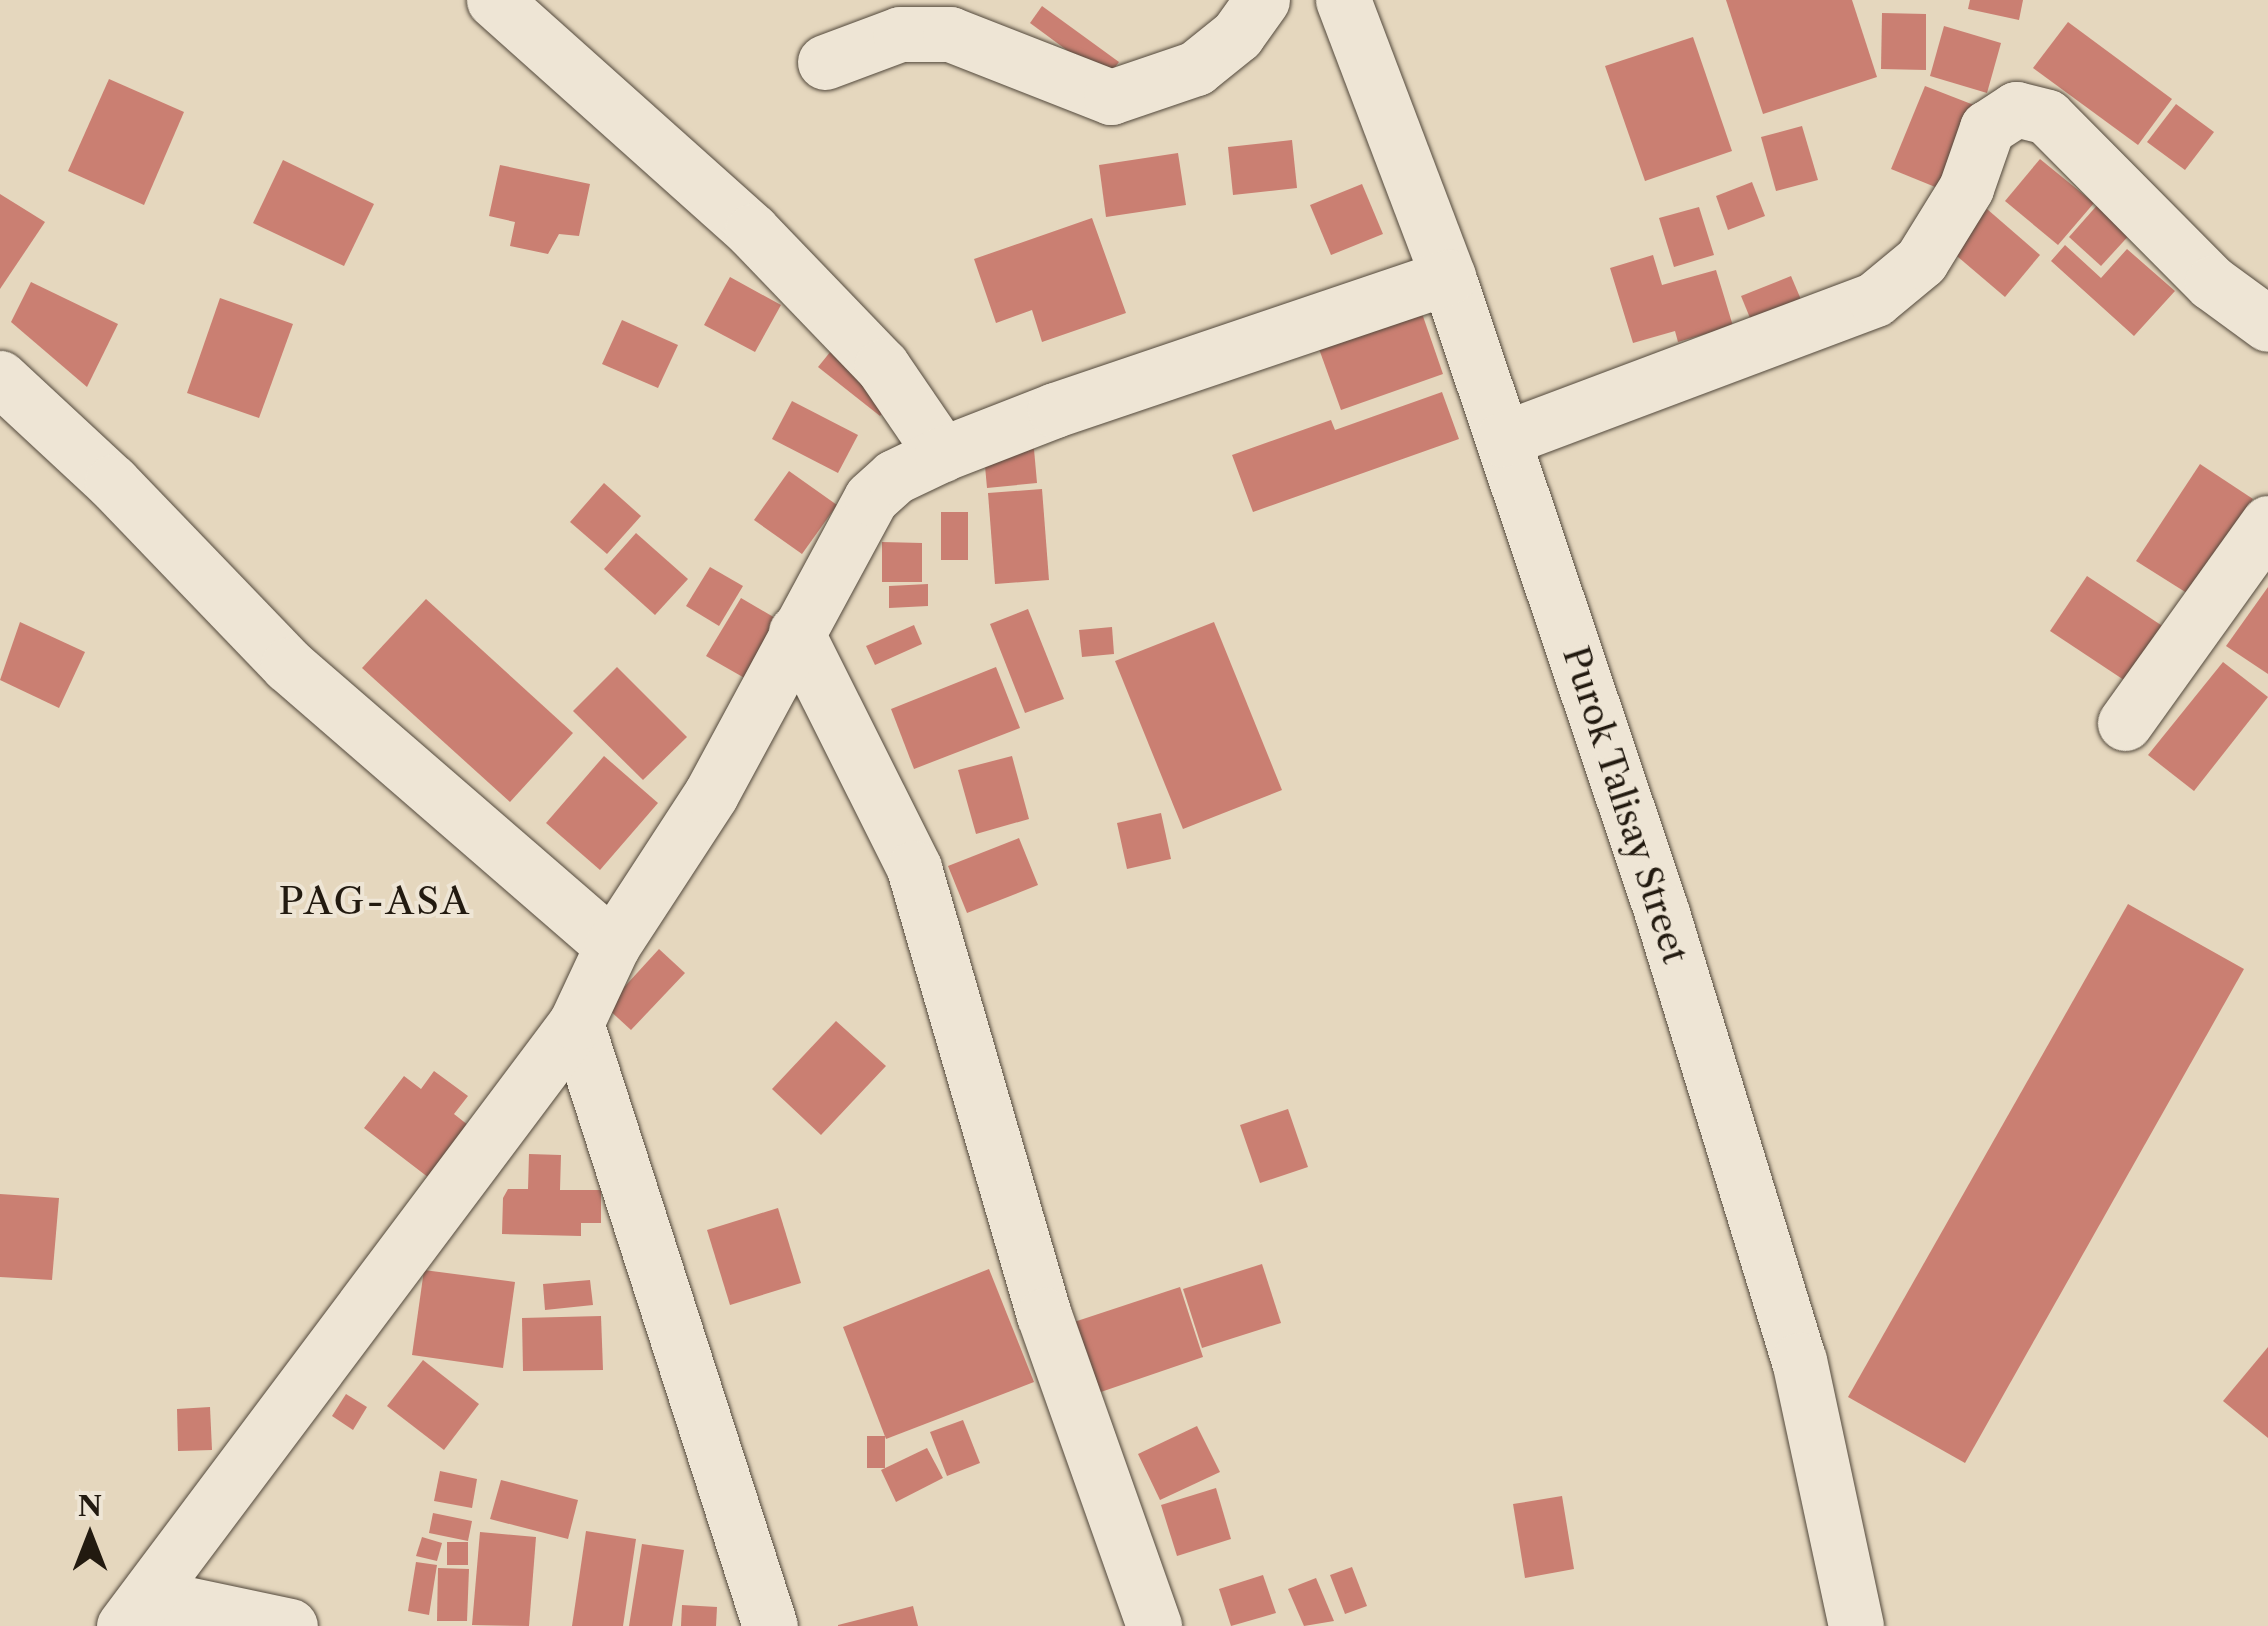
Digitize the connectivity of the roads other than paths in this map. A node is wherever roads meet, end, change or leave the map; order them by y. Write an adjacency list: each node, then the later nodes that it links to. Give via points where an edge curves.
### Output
1 (494, 0): 9 (street, via 752,231 882,366)
2 (1262, 0): 4 (street, via 1237,35 1196,68 1111,97 950,34 900,34)
3 (1340, 3): 5 (street, Purok Talisay Street)
4 (826, 62)
5 (1448, 276): 8 (street, Purok Talisay Street); 9 (street)
6 (2268, 324): 8 (street, via 2212,283 2048,117 2016,109 1986,128 1966,188 1921,261 1875,299)
7 (0, 378): 13 (street, via 112,482 288,666)
8 (1503, 439): 19 (street, Purok Talisay Street, via 1661,910 1799,1360)
9 (942, 454): 11 (street, via 894,477 871,498)
10 (2268, 523): 12 (street)
11 (796, 632): 13 (street, via 710,794); 18 (street, via 914,868 1044,1315)
12 (2125, 722)
13 (612, 946): 14 (street)
14 (576, 1023): 15 (street); 17 (street)
15 (136, 1611): 16 (street)
16 (290, 1626)
17 (770, 1626)
18 (1154, 1626)
19 (1856, 1626)

